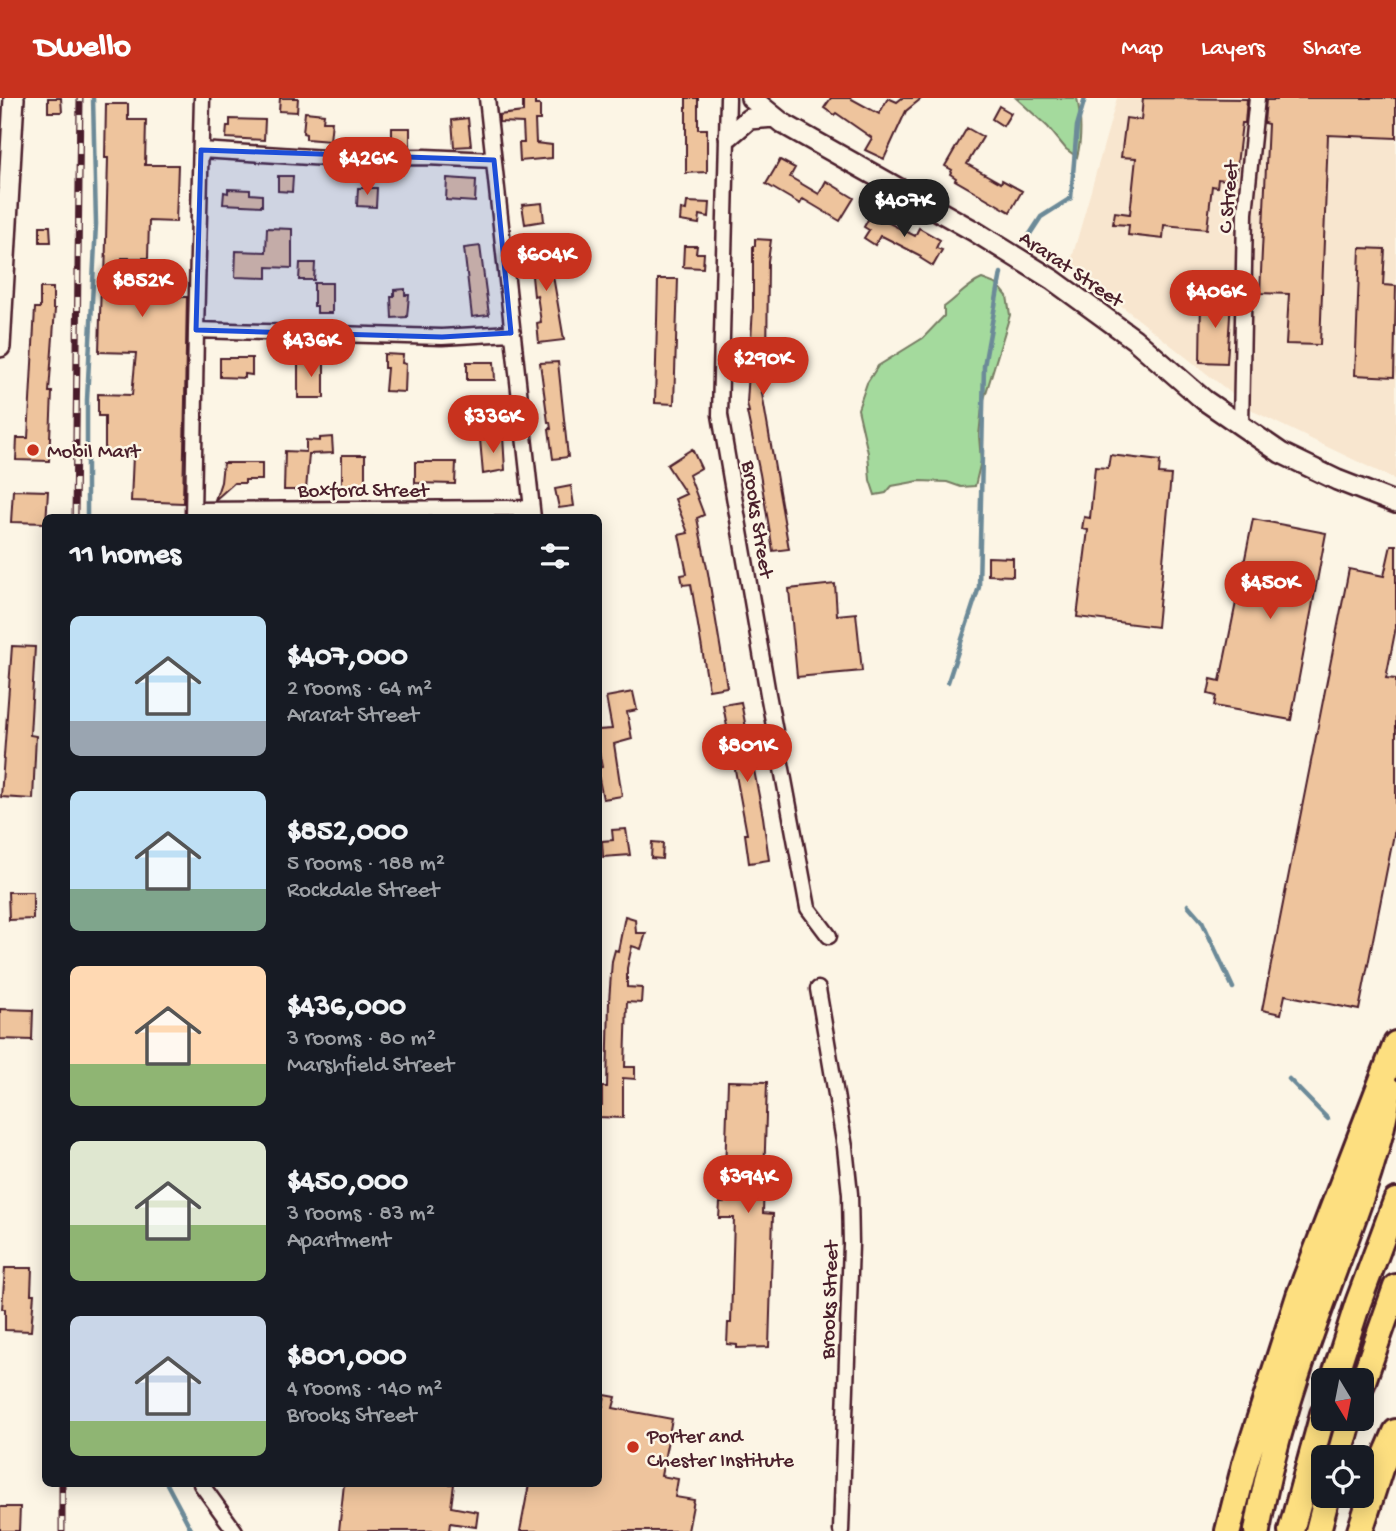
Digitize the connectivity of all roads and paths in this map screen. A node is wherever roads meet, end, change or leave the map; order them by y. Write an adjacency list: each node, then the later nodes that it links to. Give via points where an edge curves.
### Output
1 (14, 98): 8 (main road)
2 (202, 98): 10 (street)
3 (487, 98): 11 (street)
4 (728, 98): 9 (street, Brooks Street)
5 (751, 98): 7 (main road, Ararat Street)
6 (1258, 98): 16 (street, C Street, via 1245,213)
7 (774, 117): 9 (main road, via 749,119); 16 (main road, Ararat Street, via 1053,279)
8 (6, 135): 12 (main road)
9 (729, 136): 21 (street, Brooks Street, via 720,415 808,908)
10 (201, 150): 11 (street, via 320,158); 13 (street)
11 (494, 160): 14 (street)
12 (1, 305): 15 (main road)
13 (195, 330): 14 (street, via 442,337); 19 (street)
14 (511, 333): 18 (street)
15 (0, 347)
16 (1241, 426): 17 (main road, Ararat Street, via 1281,453)
17 (1396, 503)
18 (532, 513): 20 (street, Boxford Street)
19 (193, 514): 20 (street, Boxford Street)
20 (387, 514)
21 (829, 936)
22 (818, 989): 33 (street, Brooks Street, via 851,1211)
23 (1396, 1044): 34 (highway, via 1299,1296); 35 (highway, via 1384,1125 1301,1361 1275,1445)
24 (1396, 1201): 26 (highway)
25 (1396, 1287): 27 (highway)
26 (1337, 1368)
27 (1368, 1368)
28 (1318, 1432): 36 (highway)
29 (1396, 1432): 38 (highway)
30 (203, 1487): 32 (street)
31 (1324, 1508): 37 (highway)
32 (235, 1531)
33 (841, 1531)
34 (1228, 1531)
35 (1257, 1531)
36 (1291, 1531)
37 (1318, 1531)
38 (1360, 1531)

